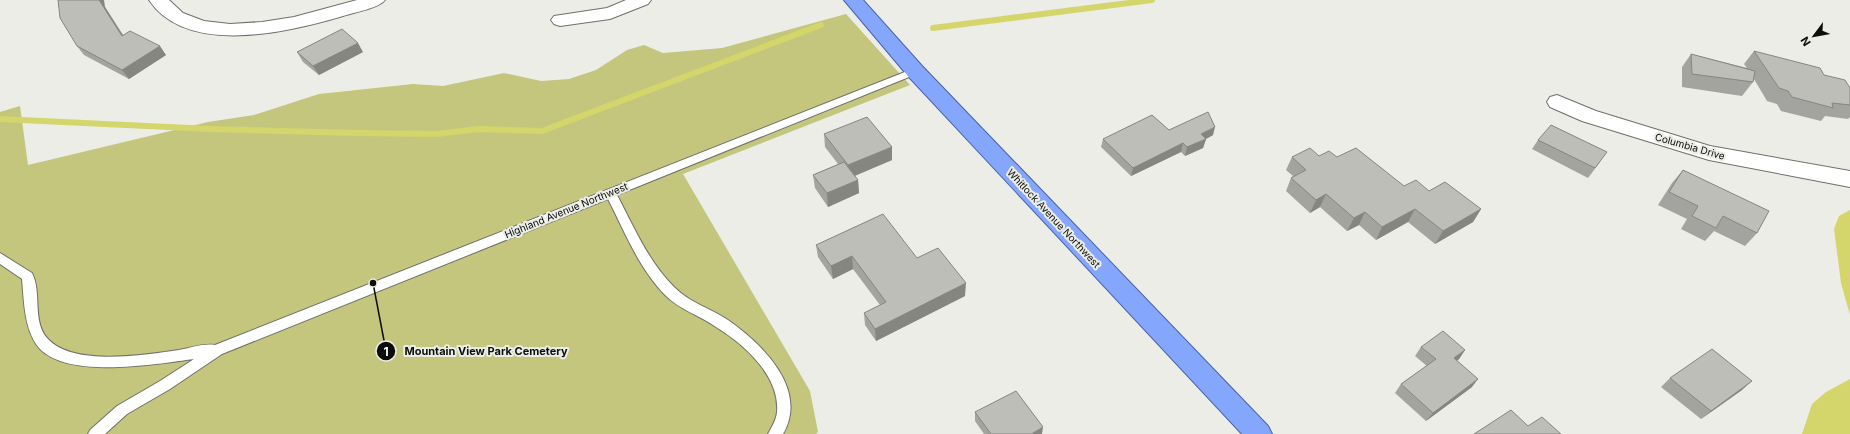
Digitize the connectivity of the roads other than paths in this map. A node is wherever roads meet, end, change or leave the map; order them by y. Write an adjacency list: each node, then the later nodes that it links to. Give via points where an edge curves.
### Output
1 (158, 0): 2 (street, via 170,14 179,18 210,27 229,29 292,24)
2 (376, 0)
3 (642, 0): 5 (street, via 610,13)
4 (853, 0): 6 (highway, Whitlock Avenue Northwest)
5 (560, 20)
6 (915, 71): 9 (lane, Highland Avenue Northwest); 14 (highway, Whitlock Avenue Northwest)
7 (1558, 102): 8 (street, Columbia Drive, via 1590,116 1709,153)
8 (1850, 179)
9 (610, 192): 11 (lane, Highland Avenue Northwest); 13 (lane, via 642,254 662,283 682,301 723,324 758,353 771,369 780,386 784,403 784,420)
10 (0, 258): 11 (lane, via 28,277 35,329 43,344 58,355 87,361 129,362)
11 (217, 350): 12 (lane, via 122,410)
12 (95, 434)
13 (775, 434)
14 (1259, 434)

